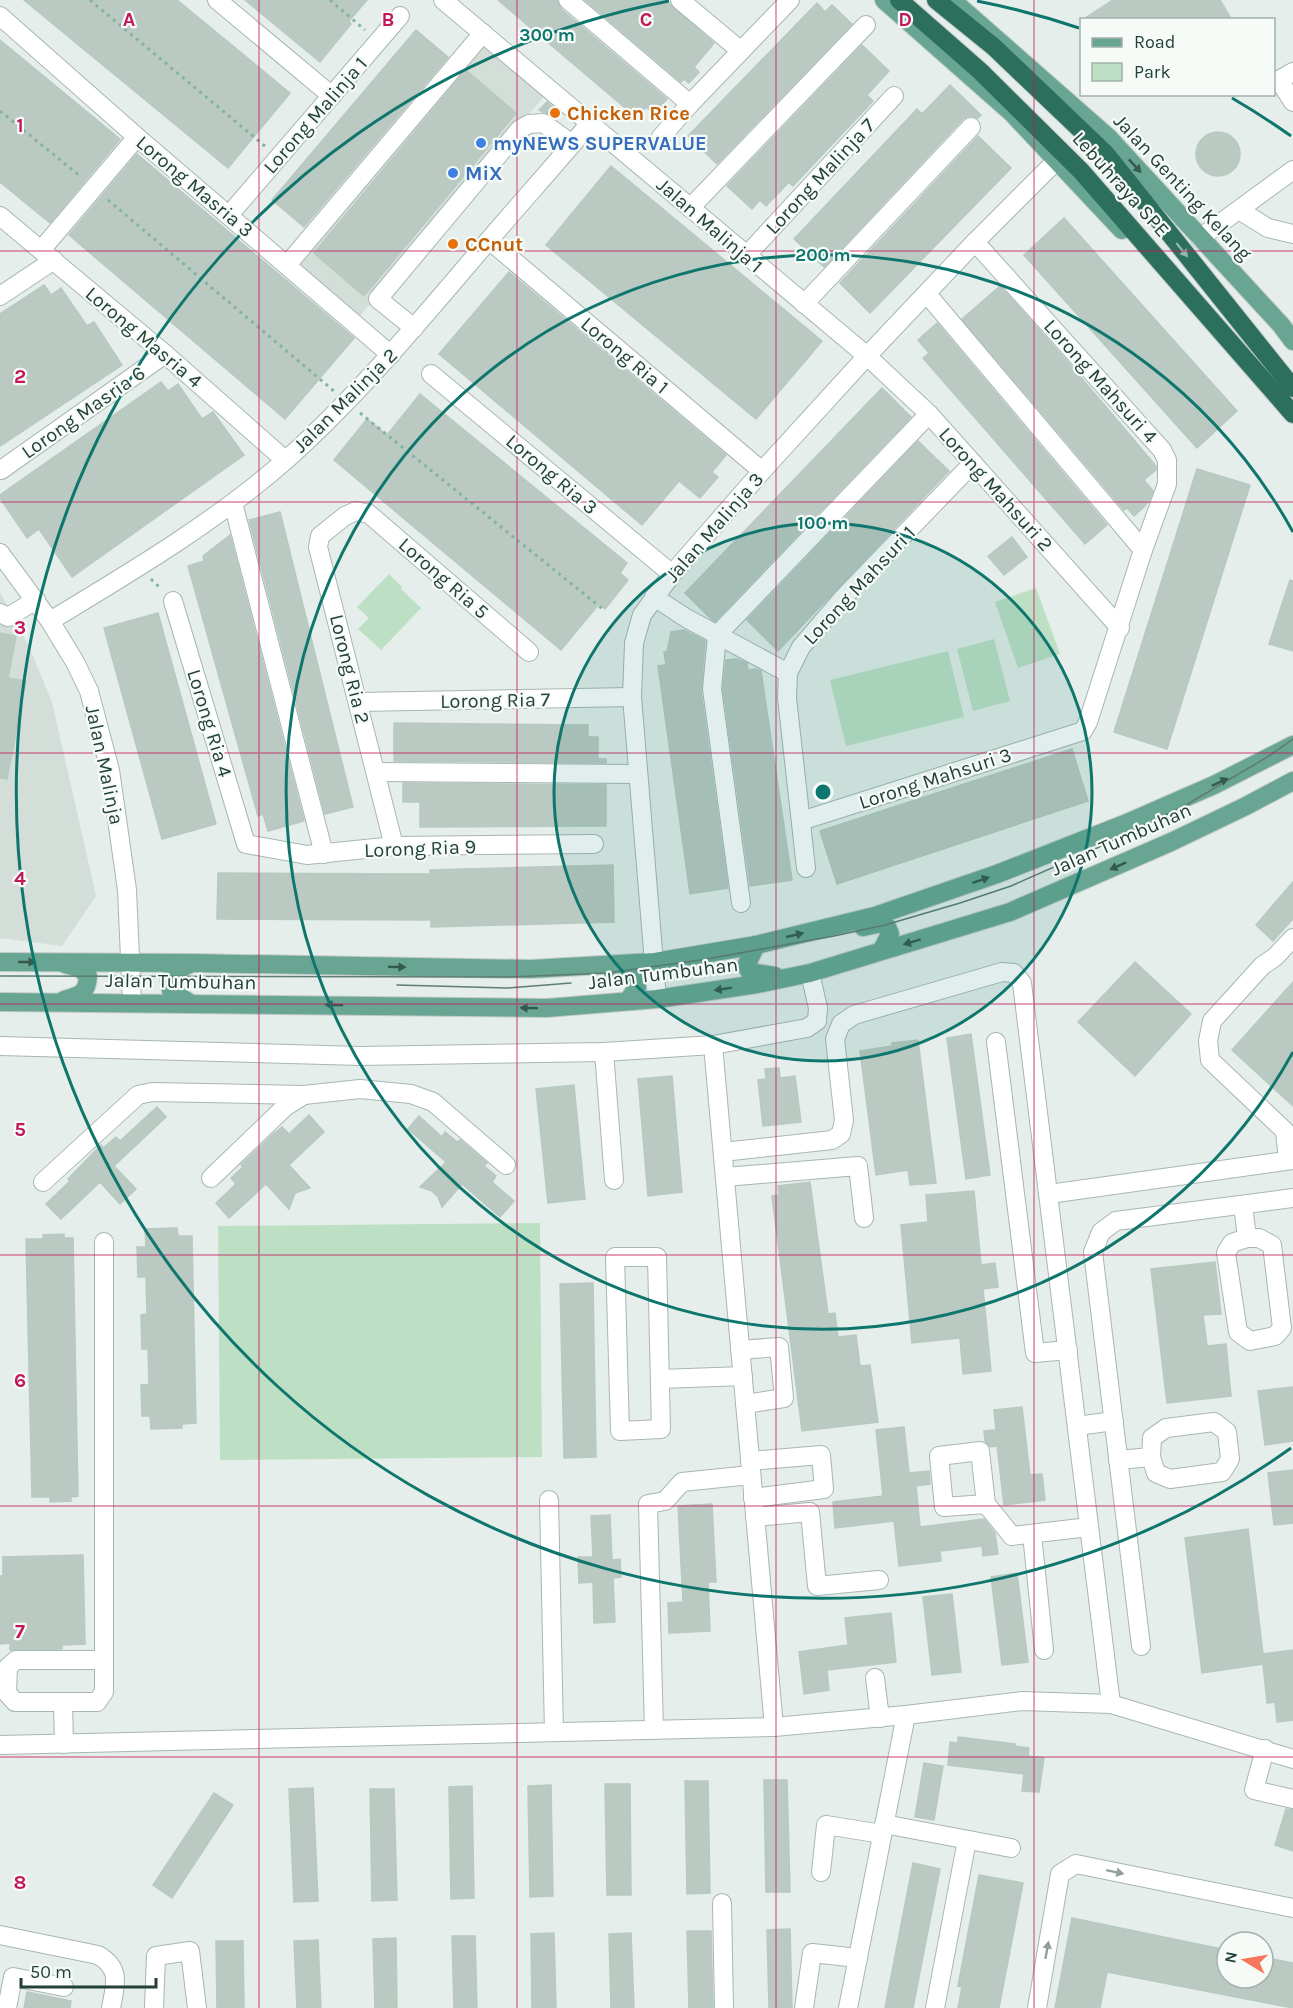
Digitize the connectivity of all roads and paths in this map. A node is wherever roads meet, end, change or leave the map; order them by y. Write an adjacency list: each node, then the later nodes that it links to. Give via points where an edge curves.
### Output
1 (90, 0): 29 (path)
2 (216, 0): 19 (street)
3 (330, 0): 16 (path)
4 (443, 0): 15 (street, Jalan Malinja 1)
5 (568, 0): 22 (street)
6 (680, 0): 17 (street)
7 (790, 0): 17 (street)
8 (884, 0): 30 (main road, via 1012,113)
9 (898, 0): 56 (highway, Lebuhraya SPE, via 980,71 1081,171)
10 (936, 0): 53 (highway, Lebuhraya SPE, one-way to 53, via 994,47 1106,154)
11 (952, 0): 38 (main road, Jalan Genting Kelang, one-way to 38, via 1109,138)
12 (400, 15): 16 (street, Lorong Malinja 1)
13 (0, 16): 26 (street, Lorong Masria 3)
14 (866, 25): 33 (street)
15 (483, 33): 24 (street, Jalan Malinja 1); 43 (street)
16 (379, 41): 19 (street, Lorong Malinja 1)
17 (741, 51): 22 (street)
18 (1293, 72): 21 (street, via 1279,80)
19 (332, 96): 29 (street, Lorong Malinja 1)
20 (894, 96): 42 (street, Lorong Malinja 7)
21 (1293, 102)
22 (690, 104): 27 (street)
23 (0, 111): 32 (path)
24 (591, 122): 28 (street, Jalan Malinja 2); 33 (street, Jalan Malinja 1)
25 (971, 127): 46 (street)
26 (137, 137): 32 (street); 35 (street, Lorong Masria 3)
27 (661, 137)
28 (572, 144): 39 (street, Jalan Malinja 2); 47 (street, via 543,123 520,129 378,298)
29 (278, 158): 35 (street, Lorong Malinja 1)
30 (1056, 162): 40 (street, Jalan Malinja 3); 57 (main road, via 1174,283)
31 (1293, 170): 34 (street)
32 (94, 188): 41 (street); 54 (path)
33 (690, 208): 42 (street, Jalan Malinja 1)
34 (1239, 210): 37 (street, via 1268,228); 38 (street)
35 (229, 215): 43 (street, Lorong Masria 3)
36 (0, 216): 41 (street, Lorong Masria 4)
37 (1293, 234)
38 (1200, 238): 48 (main road, Jalan Genting Kelang)
39 (489, 240): 47 (street, Jalan Malinja 2); 61 (street, Lorong Ria 1)
40 (975, 242): 44 (street, Jalan Malinja 3); 64 (street, Lorong Mahsuri 4, via 1162,450 1167,460 1167,484)
41 (48, 255): 45 (street); 49 (street, Lorong Masria 4)
42 (746, 256): 46 (street, Jalan Malinja 1)
43 (287, 265): 50 (street, Lorong Masria 3)
44 (927, 294): 51 (street, Jalan Malinja 3); 64 (street)
45 (0, 296)
46 (804, 304): 51 (street, Jalan Malinja 1)
47 (414, 328): 50 (street, Jalan Malinja 2)
48 (1293, 341)
49 (165, 354): 58 (street, Lorong Masria 4); 60 (street, Lorong Masria 6)
50 (391, 355): 54 (street, Jalan Malinja 2)
51 (867, 356): 55 (street, Lorong Mahsuri 2); 61 (street, Jalan Malinja 3)
52 (431, 374): 67 (street, Lorong Ria 3)
53 (1293, 388)
54 (347, 402): 58 (street, Jalan Malinja 2); 71 (path)
55 (929, 414): 59 (street, Lorong Mahsuri 2); 75 (street)
56 (1293, 414)
57 (1293, 422)
58 (285, 460): 62 (street, Jalan Malinja 2)
59 (973, 463): 74 (street, Lorong Mahsuri 2); 77 (street, Lorong Mahsuri 1, via 843,598 801,647)
60 (1, 470)
61 (762, 471): 67 (street, Jalan Malinja 3)
62 (233, 503): 66 (street, Jalan Malinja 2); 89 (street)
63 (356, 511): 76 (street, Lorong Ria 5, via 369,514); 79 (street, Lorong Ria 2, via 322,534 318,544)
64 (1143, 550): 74 (street, Lorong Mahsuri 4)
65 (0, 553): 69 (street, Jalan Malinja)
66 (141, 566): 70 (path); 73 (street, Jalan Malinja 2)
67 (672, 574): 68 (street, Jalan Malinja 3)
68 (654, 597): 75 (street); 78 (street, Jalan Malinja 3, via 635,634)
69 (36, 600): 72 (street, via 8,617); 73 (street, Jalan Malinja)
70 (173, 601): 86 (street, Lorong Ria 4)
71 (605, 611)
72 (0, 613)
73 (50, 621): 98 (street, Jalan Malinja, via 89,691 110,770 127,890)
74 (1120, 628): 80 (street, Lorong Mahsuri 4, via 1088,722 1083,731)
75 (717, 635): 77 (street); 91 (street, via 712,689)
76 (529, 652)
77 (788, 673): 85 (street, Lorong Mahsuri 1, via 787,698)
78 (632, 698): 79 (street, Lorong Ria 7); 83 (street, Jalan Malinja 3)
79 (358, 702): 82 (street, Lorong Ria 2)
80 (1069, 736): 85 (street, Lorong Mahsuri 3)
81 (1293, 745): 92 (main road, Jalan Tumbuhan, one-way to 81, via 997,874 1127,823)
82 (376, 772): 83 (street); 88 (street, Lorong Ria 2)
83 (638, 774): 99 (street, Jalan Malinja 3)
84 (1293, 781): 95 (main road, Jalan Tumbuhan, one-way to 95, via 1171,842 1010,912)
85 (801, 821): 90 (street, Lorong Mahsuri 1)
86 (246, 844): 89 (street, Lorong Ria 9, via 307,855)
87 (594, 844): 88 (street, Lorong Ria 9)
88 (394, 846): 89 (street, Lorong Ria 9)
89 (324, 854)
90 (806, 868)
91 (741, 903)
92 (850, 922): 94 (main road, Jalan Tumbuhan, one-way to 92); 95 (main road, via 860,927 882,923 887,927 890,934)
93 (1293, 938): 118 (street, via 1212,1021 1208,1041 1210,1060 1285,1131)
94 (756, 945): 99 (main road, Jalan Tumbuhan); 103 (main road, via 746,966 750,972)
95 (882, 950): 102 (main road, Jalan Tumbuhan)
96 (0, 962): 97 (main road, Jalan Tumbuhan, one-way to 97)
97 (54, 962): 98 (main road, Jalan Tumbuhan); 108 (main road, via 81,968 88,976 87,987 81,994)
98 (129, 962): 100 (main road, Jalan Tumbuhan); 107 (street, Jalan Malinja)
99 (655, 962): 101 (main road, Jalan Tumbuhan); 104 (street, Jalan Malinja 3)
100 (192, 963): 101 (main road, Jalan Tumbuhan, one-way to 101, via 531,969); 109 (main road, via 169,979 171,991)
101 (595, 966): 105 (main road, via 628,972 636,979 637,987)
102 (810, 973): 103 (main road, Jalan Tumbuhan); 111 (street, via 817,1021 807,1028)
103 (792, 977): 104 (main road, Jalan Tumbuhan, one-way to 104)
104 (657, 999): 105 (main road, Jalan Tumbuhan)
105 (628, 1001): 109 (main road, Jalan Tumbuhan, one-way to 109, via 547,1008)
106 (0, 1002): 108 (main road, Jalan Tumbuhan)
107 (132, 1002): 108 (main road, Jalan Tumbuhan); 109 (main road, Jalan Tumbuhan)
108 (52, 1003)
109 (192, 1004)
110 (996, 1042): 131 (street, via 1035,1353)
111 (713, 1045): 113 (street); 117 (street)
112 (0, 1046): 114 (street)
113 (604, 1052): 114 (street); 122 (street)
114 (360, 1056): 115 (street)
115 (360, 1089): 116 (street); 119 (street, via 411,1094 433,1101)
116 (304, 1095): 121 (street, via 285,1107); 123 (street, via 138,1095)
117 (723, 1152): 120 (street); 124 (street, via 832,1140 841,1134 844,1120 835,1039 841,1024 854,1016 1002,972 1014,973 1022,983)
118 (1291, 1160): 124 (street)
119 (506, 1165)
120 (725, 1177): 127 (street, via 858,1166); 130 (street)
121 (211, 1178)
122 (614, 1180)
123 (43, 1182)
124 (1049, 1194): 131 (street)
125 (1293, 1198): 126 (street)
126 (1243, 1205): 128 (street); 135 (street, via 1116,1221 1101,1232 1093,1252)
127 (864, 1218)
128 (1247, 1238): 128 (street, via 1259,1238 1272,1245 1282,1328 1275,1336 1250,1341 1238,1332 1226,1253 1232,1243)
129 (104, 1242): 149 (street)
130 (740, 1350): 132 (street); 134 (street, via 779,1347 784,1398)
131 (1068, 1350): 136 (street)
132 (743, 1376): 133 (street); 134 (street)
133 (660, 1379): 133 (street, via 662,1429 620,1431 615,1257 657,1257)
134 (745, 1404): 139 (street)
135 (1114, 1421): 136 (street); 138 (street)
136 (1077, 1426): 144 (street)
137 (1151, 1457): 137 (street, via 1152,1438 1166,1428 1214,1422 1227,1431 1230,1459 1222,1472 1170,1479 1156,1473); 138 (street)
138 (1118, 1460): 147 (street)
139 (751, 1468): 140 (street); 140 (street, via 821,1455 824,1490); 157 (street, via 682,1482 665,1501 648,1504)
140 (753, 1498): 143 (street)
141 (549, 1500): 158 (street)
142 (986, 1504): 145 (street, via 1012,1536)
143 (755, 1517): 146 (street, via 810,1512 817,1586); 156 (street)
144 (1089, 1527): 145 (street); 153 (street)
145 (1032, 1534): 148 (street)
146 (879, 1580)
147 (1141, 1646)
148 (1044, 1650)
149 (104, 1660): 151 (street, via 15,1660); 152 (street, via 104,1692 97,1702)
150 (875, 1678): 155 (street)
151 (3, 1680): 152 (street, via 15,1702)
152 (63, 1703): 159 (street)
153 (1111, 1704): 154 (street, via 1022,1701); 161 (street)
154 (906, 1715): 155 (street); 164 (street)
155 (880, 1718): 156 (street)
156 (774, 1727): 157 (street)
157 (654, 1730): 158 (street)
158 (554, 1732): 159 (street)
159 (64, 1744): 160 (street)
160 (0, 1745)
161 (1265, 1749): 162 (street); 163 (street, via 1254,1790)
162 (1293, 1759)
163 (1293, 1799)
164 (883, 1829): 165 (street); 167 (street, via 826,1825); 171 (street)
165 (967, 1840): 166 (street); 180 (street)
166 (1011, 1848)
167 (821, 1872)
168 (722, 1903): 177 (street)
169 (1293, 1908): 181 (street, one-way to 169, via 1060,1874 1076,1864)
170 (0, 1935): 174 (street, via 98,1955 111,1965 115,1983)
171 (858, 1958): 178 (street, via 812,1953); 179 (street)
172 (64, 1987): 173 (street, via 13,1977)
173 (7, 2008)
174 (111, 2008)
175 (154, 2008): 176 (street, via 156,1956 190,1951)
176 (197, 2008)
177 (724, 2008)
178 (804, 2008)
179 (848, 2008)
180 (935, 2008)
181 (1037, 2008)

